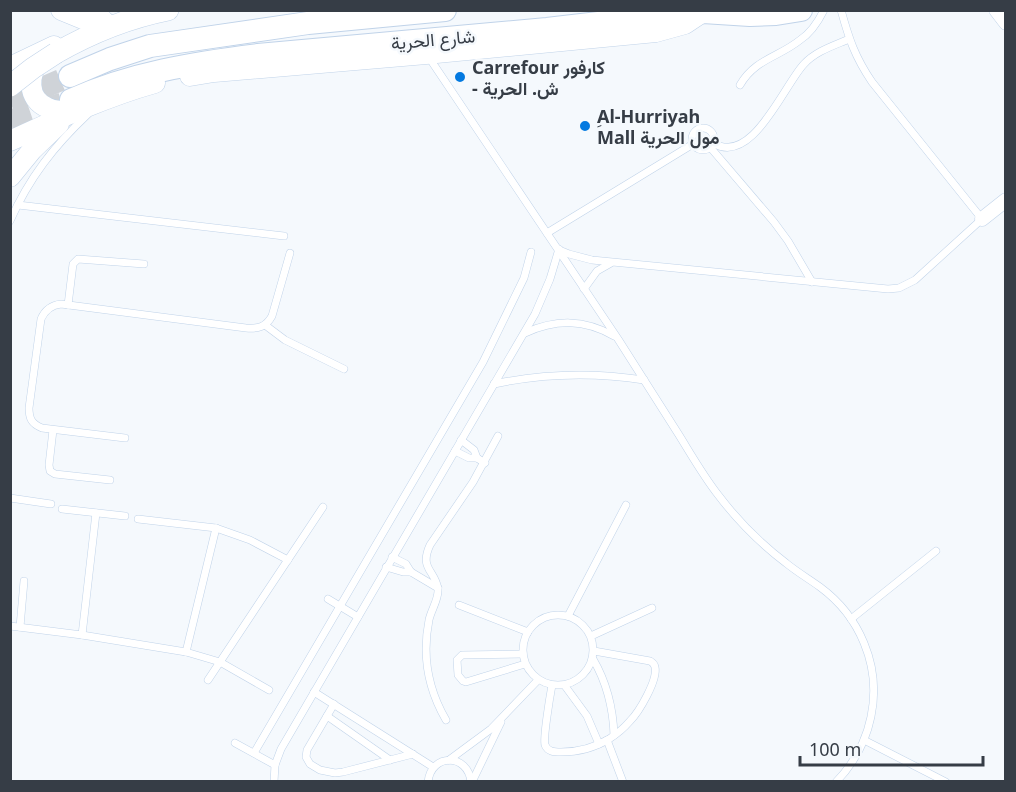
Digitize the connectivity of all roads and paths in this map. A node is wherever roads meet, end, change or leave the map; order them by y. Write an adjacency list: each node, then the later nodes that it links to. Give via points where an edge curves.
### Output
1 (61, 10): 10 (main road, via 83,19)
2 (129, 10): 10 (main road)
3 (168, 10): 13 (main road, via 99,30)
4 (445, 10): 16 (highway, شارع الحرية, via 308,23 150,46)
5 (801, 10): 9 (highway, شارع الحرية, via 750,15)
6 (824, 10): 17 (lane, via 805,37 758,64)
7 (841, 10): 12 (lane)
8 (996, 10): 11 (street)
9 (703, 12): 14 (main road, via 686,24 656,32); 20 (highway, شارع الحرية, via 214,60 137,76 99,89)
10 (104, 21): 13 (main road)
11 (1005, 23)
12 (849, 39): 23 (lane, via 805,62 765,122 745,140 727,148); 27 (lane, via 872,82)
13 (55, 49): 15 (main road); 18 (main road, bridge); 20 (main road, via 35,65 31,88 44,106 58,111)
14 (426, 54): 19 (main road, via 214,72 164,81); 29 (lane)
15 (10, 67)
16 (70, 76)
17 (740, 85)
18 (10, 86)
19 (103, 100): 20 (main road); 26 (lane, via 43,163)
20 (73, 105): 21 (main road); 24 (main road)
21 (10, 141)
22 (693, 144): 23 (lane, via 701,150); 23 (lane, via 692,134 705,127 713,133); 29 (lane)
23 (712, 145): 36 (lane, via 774,222)
24 (10, 177)
25 (1005, 200): 27 (street)
26 (18, 204): 28 (lane); 30 (lane)
27 (982, 219): 36 (lane, via 905,286 888,289)
28 (10, 221)
29 (547, 233): 31 (lane)
30 (285, 236)
31 (559, 249): 34 (lane, via 592,260); 37 (lane); 40 (lane, via 544,294)
32 (531, 252): 71 (lane, via 524,278 483,362)
33 (290, 253): 39 (lane, via 272,316)
34 (616, 261): 36 (lane); 37 (lane, via 597,271)
35 (144, 264): 38 (lane, via 78,259 72,268)
36 (812, 282)
37 (584, 289): 41 (lane)
38 (68, 304): 39 (lane, via 255,329); 45 (lane, via 51,306 41,319 29,408 31,421)
39 (265, 325): 42 (lane, via 278,336)
40 (524, 333): 41 (lane, via 564,322 591,326); 44 (lane)
41 (616, 337): 43 (lane)
42 (344, 369)
43 (644, 380): 44 (lane, via 576,374); 75 (lane, via 733,513 773,552 831,596)
44 (494, 384): 48 (lane)
45 (53, 430): 47 (lane); 52 (lane, via 50,471)
46 (498, 436): 51 (lane)
47 (125, 438)
48 (461, 440): 49 (lane); 50 (lane, via 474,450)
49 (455, 451): 50 (lane); 63 (lane)
50 (477, 458): 51 (lane)
51 (485, 463): 68 (lane, via 428,550 426,561)
52 (110, 480)
53 (10, 498): 54 (lane)
54 (51, 504)
55 (626, 505): 73 (lane)
56 (323, 507): 64 (lane)
57 (62, 509): 58 (lane)
58 (96, 513): 59 (lane); 79 (lane)
59 (125, 516)
60 (138, 519): 61 (lane)
61 (216, 528): 64 (lane); 81 (lane)
62 (936, 551): 75 (lane)
63 (392, 557): 65 (lane); 66 (lane, via 406,564)
64 (288, 560): 84 (lane)
65 (386, 567): 66 (lane); 74 (lane)
66 (411, 572): 68 (lane)
67 (24, 581): 77 (lane)
68 (438, 588): 95 (lane, via 427,629 426,656 431,688)
69 (328, 599): 71 (lane)
70 (459, 605): 78 (lane)
71 (340, 606): 74 (lane); 101 (lane)
72 (652, 608): 80 (lane)
73 (568, 616): 78 (lane, via 546,617); 80 (lane, via 582,624)
74 (358, 617): 91 (lane)
75 (851, 620): 98 (lane, via 869,657 874,684)
76 (10, 626): 77 (lane)
77 (20, 627): 79 (lane)
78 (528, 632): 82 (lane)
79 (82, 635): 81 (lane)
80 (591, 636): 83 (lane)
81 (186, 652): 84 (lane)
82 (523, 654): 85 (lane); 85 (lane, via 462,655 457,660 458,675 466,682)
83 (593, 655): 89 (lane, via 582,676); 96 (lane, via 608,691); 96 (lane, via 650,661 656,668 639,710)
84 (220, 662): 86 (lane); 90 (lane)
85 (525, 664): 87 (lane)
86 (208, 680)
87 (538, 680): 88 (lane); 94 (lane)
88 (552, 685): 89 (lane); 100 (lane, via 545,740 548,749 569,752)
89 (564, 686): 100 (lane, via 587,716)
90 (269, 690)
91 (314, 692): 92 (lane); 105 (lane)
92 (334, 704): 93 (lane); 102 (lane)
93 (327, 716): 103 (lane); 103 (lane, via 306,750 310,764 335,773)
94 (503, 717): 104 (lane); 109 (lane)
95 (446, 720)
96 (614, 735): 97 (lane)
97 (607, 740): 100 (lane); 110 (lane)
98 (864, 740): 111 (lane); 112 (lane)
99 (235, 743): 101 (lane)
100 (599, 744)
101 (254, 753): 105 (lane)
102 (413, 754): 103 (lane); 106 (lane)
103 (390, 760)
104 (449, 760): 106 (lane); 109 (lane, via 466,767)
105 (275, 765): 107 (lane)
106 (433, 767): 108 (lane)
107 (274, 782)
108 (428, 782)
109 (471, 782)
110 (623, 782)
111 (836, 782)
112 (946, 782)

